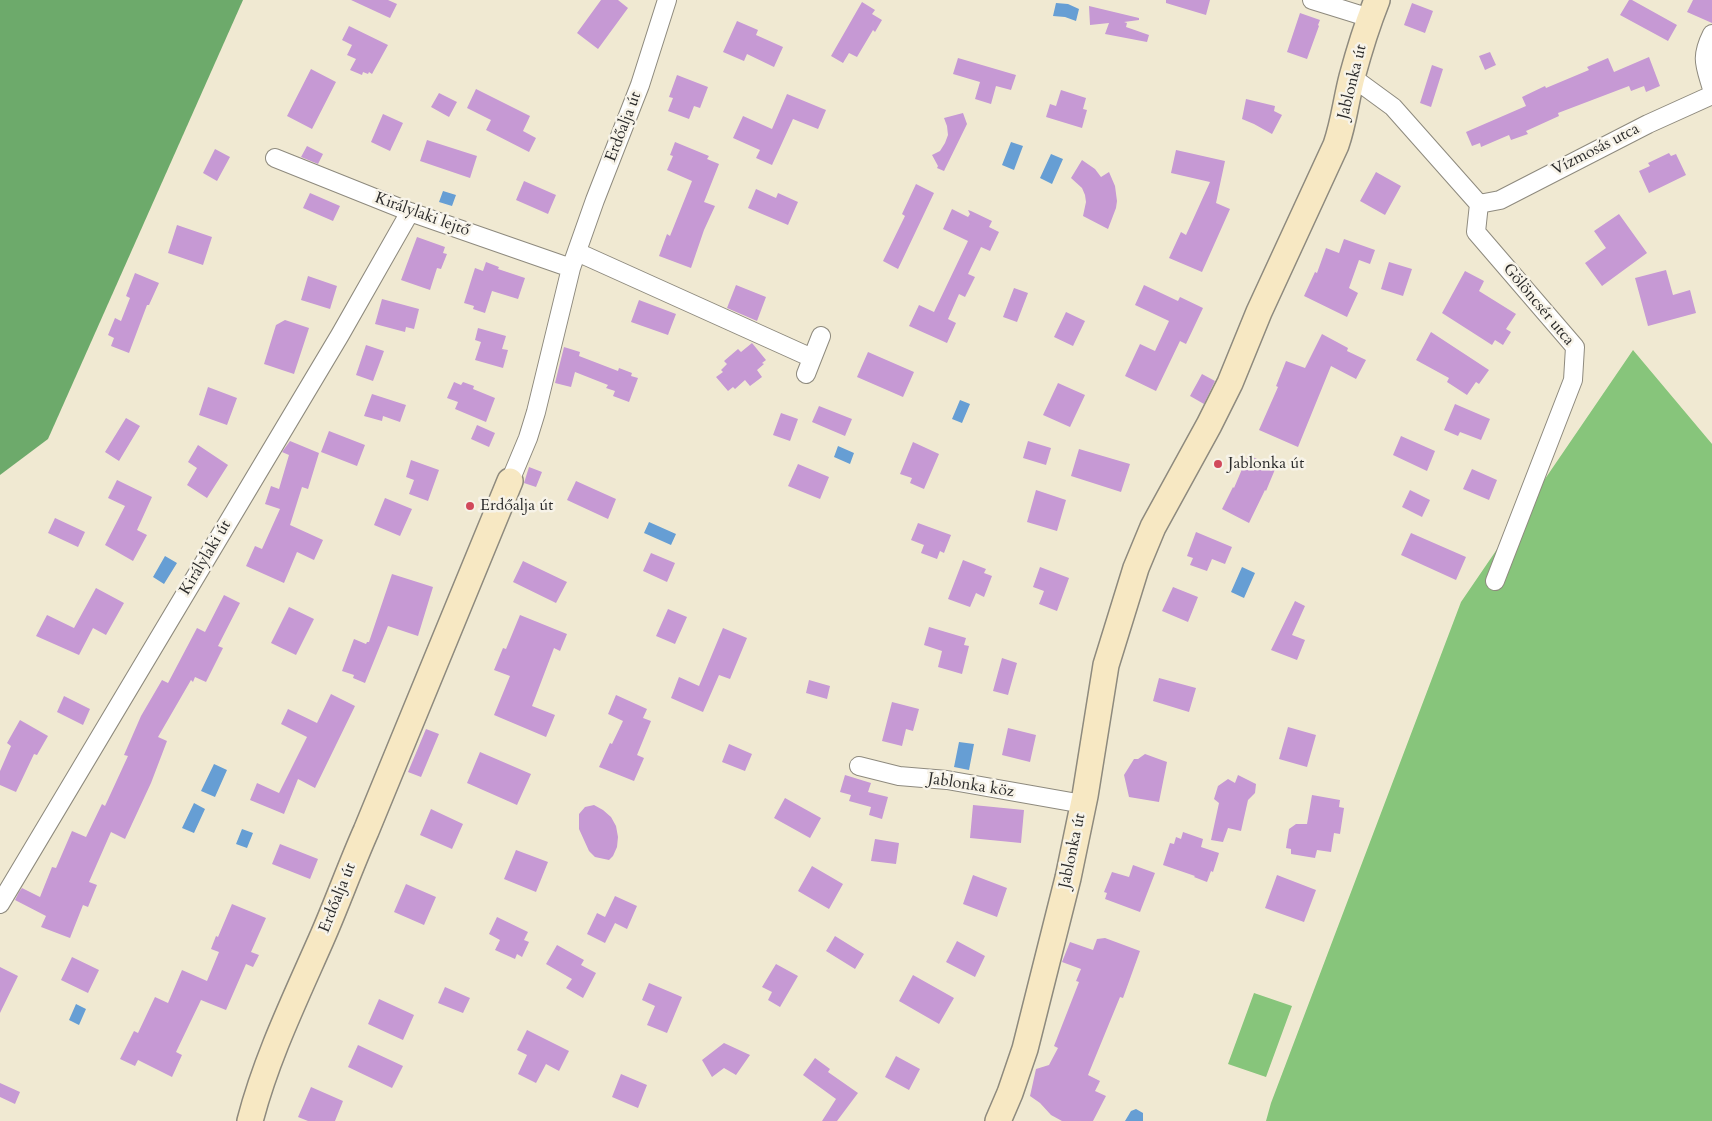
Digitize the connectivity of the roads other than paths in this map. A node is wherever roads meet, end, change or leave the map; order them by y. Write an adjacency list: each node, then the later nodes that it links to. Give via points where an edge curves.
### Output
1 (667, 0): 11 (street, Erdőalja út, via 640,85)
2 (1312, 0): 3 (street)
3 (1374, 9): 5 (street, Jablonka út)
4 (1712, 34): 6 (street, via 1705,48 1704,63)
5 (1352, 77): 9 (street, via 1393,106); 16 (street, Jablonka út, via 1344,122 1333,153 1259,312 1230,383 1153,528 1136,568 1106,665)
6 (1712, 90)
7 (1712, 95): 9 (street, Vízmosás utca, via 1500,200)
8 (275, 158): 10 (street, Királylaki lejtő)
9 (1479, 204): 14 (street, Gölöncsér utca, via 1476,232 1576,347 1573,380)
10 (410, 212): 11 (street, Királylaki lejtő); 17 (street, Királylaki út)
11 (574, 260): 12 (street, via 809,367); 13 (street, Erdőalja út, via 536,412)
12 (821, 336)
13 (510, 481): 18 (street, Erdőalja út, via 286,1020)
14 (1495, 581)
15 (859, 766): 16 (street, Jablonka köz, via 899,776 947,780)
16 (1083, 804): 19 (street, Jablonka út, via 1068,878 1024,1049)
17 (0, 904)
18 (250, 1121)
19 (998, 1121)

